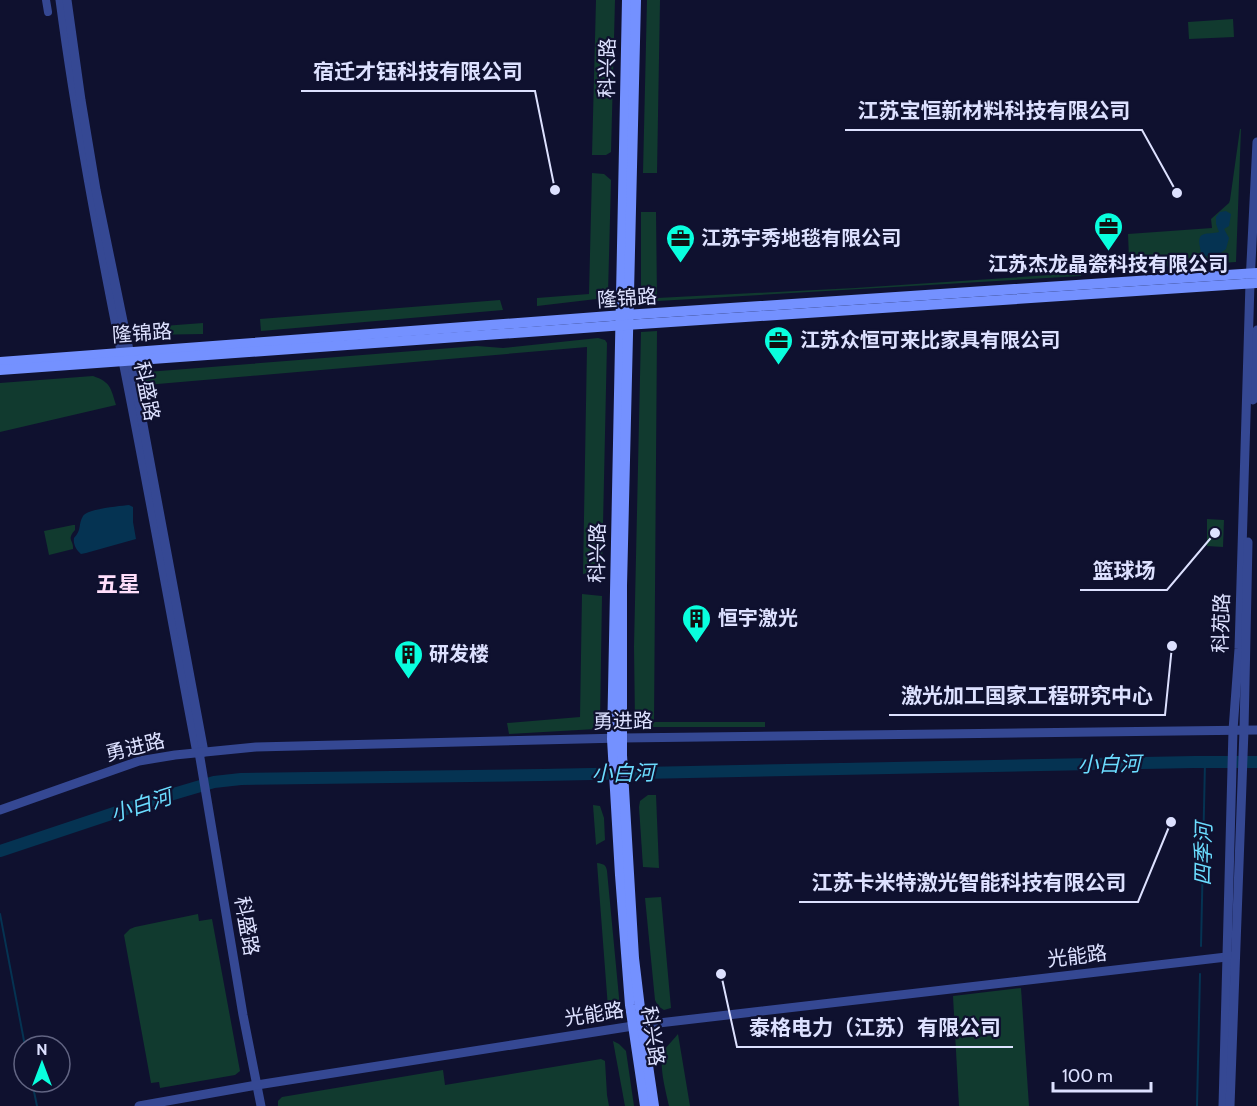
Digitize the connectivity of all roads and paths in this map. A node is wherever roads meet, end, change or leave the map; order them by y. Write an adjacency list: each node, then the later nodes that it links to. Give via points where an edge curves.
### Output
1 (46, 0): 6 (street)
2 (60, 0): 11 (street, 科盛路, via 110,298)
3 (67, 0): 11 (street, 科盛路)
4 (627, 0): 9 (main road, 科兴路)
5 (636, 0): 9 (main road, 科兴路)
6 (48, 12)
7 (1257, 142): 8 (street, 科苑路)
8 (1254, 278): 9 (main road, 隆锦路); 15 (street, 科苑路)
9 (624, 321): 11 (main road, 隆锦路); 16 (main road, 科兴路)
10 (1257, 330): 15 (street, 科苑路)
11 (126, 357): 12 (main road, 隆锦路); 13 (main road, 隆锦路); 17 (street, 科盛路)
12 (0, 362)
13 (0, 370)
14 (1257, 730): 15 (street, 勇进路)
15 (1238, 735): 16 (street, 勇进路); 19 (street, 科苑路)
16 (617, 739): 17 (street, 勇进路, via 256,747); 20 (main road, 科兴路)
17 (200, 752): 18 (street, 勇进路, via 139,761); 21 (street, 科盛路)
18 (0, 810)
19 (1231, 957): 20 (street, 光能路); 26 (street, 科苑路); 27 (street, 科苑路)
20 (638, 1025): 21 (street, 光能路); 24 (main road, 科兴路); 25 (main road, 科兴路)
21 (257, 1085): 22 (street, 光能路); 23 (street, 科盛路)
22 (139, 1106)
23 (261, 1106)
24 (645, 1106)
25 (654, 1106)
26 (1223, 1106)
27 (1230, 1106)

